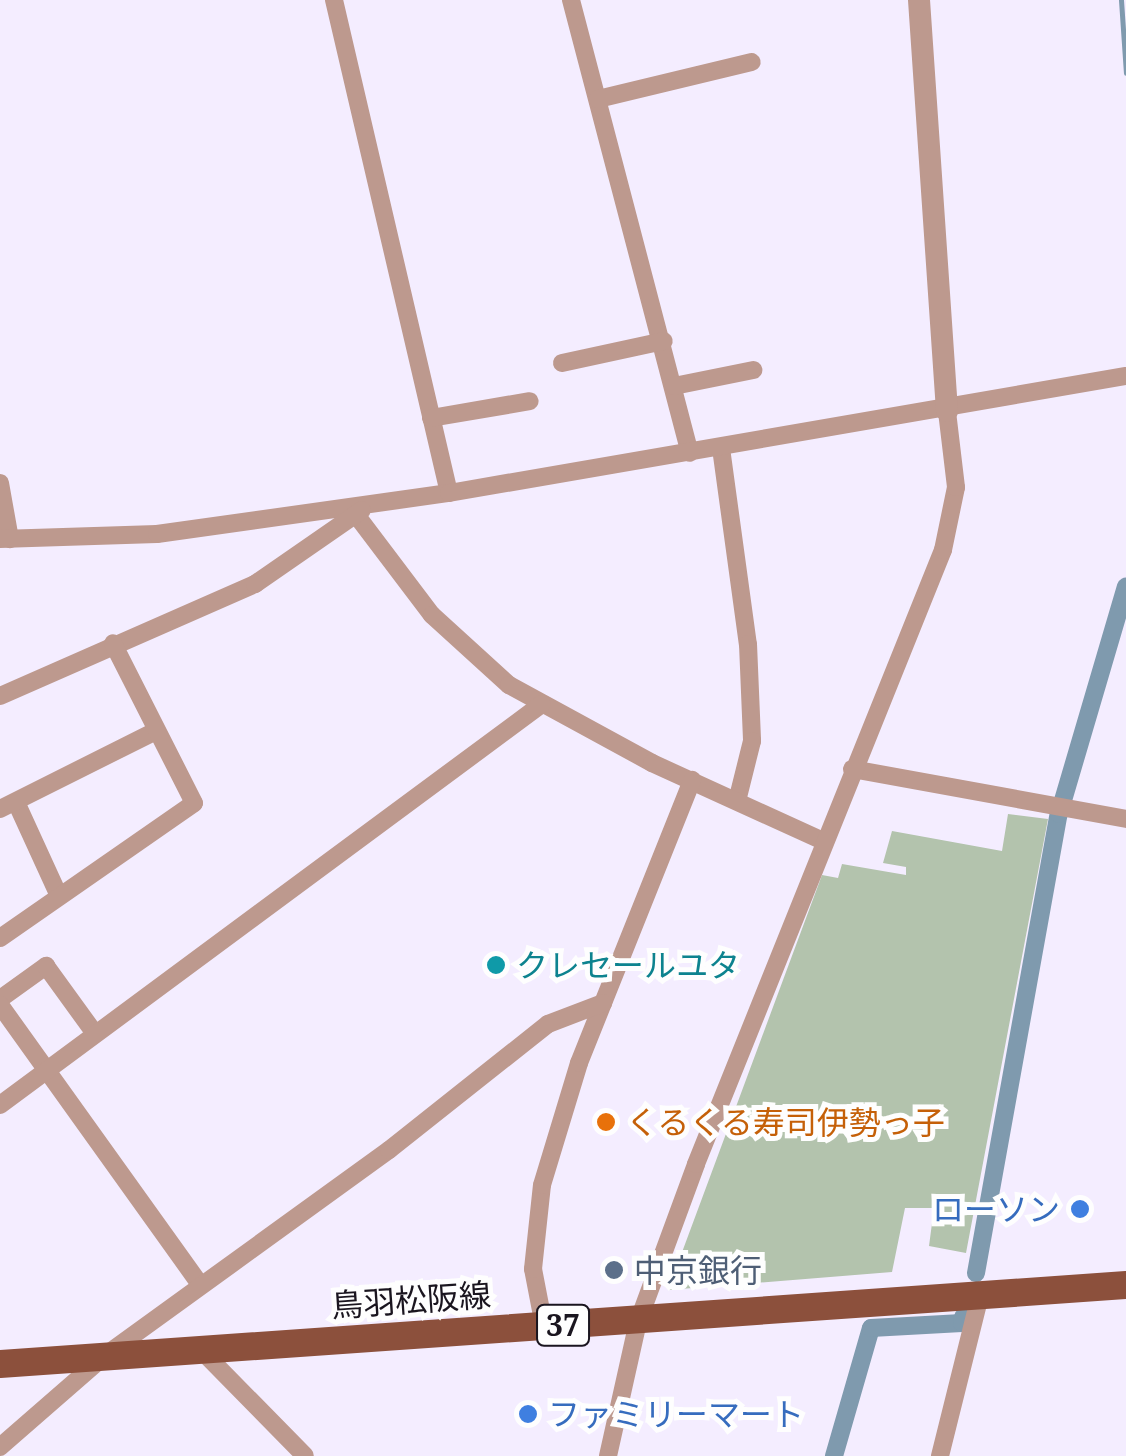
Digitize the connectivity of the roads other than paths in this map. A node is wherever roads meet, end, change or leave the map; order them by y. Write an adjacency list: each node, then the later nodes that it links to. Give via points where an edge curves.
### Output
1 (334, 0): 13 (street)
2 (572, 0): 5 (street)
3 (919, 0): 12 (street)
4 (752, 62): 5 (street)
5 (598, 99): 6 (street)
6 (664, 342): 7 (street); 10 (street)
7 (562, 363)
8 (753, 370): 10 (street)
9 (1126, 376): 12 (street)
10 (674, 386): 15 (street)
11 (530, 401): 13 (street)
12 (947, 411): 14 (street); 24 (street, via 956,487 952,523)
13 (432, 418): 17 (street)
14 (720, 448): 15 (street); 26 (street, via 749,664 752,741)
15 (690, 453): 17 (street)
16 (0, 483): 19 (street)
17 (449, 493): 18 (street)
18 (363, 509): 19 (street, via 156,534); 20 (street, via 255,584); 22 (street, via 432,615 510,685)
19 (5, 539)
20 (113, 644): 21 (street); 23 (street)
21 (0, 696)
22 (542, 704): 25 (street); 35 (street)
23 (156, 732): 27 (street); 30 (street, via 194,803)
24 (852, 769): 28 (street); 29 (street)
25 (692, 780): 26 (street); 33 (street)
26 (737, 801): 29 (street)
27 (8, 806): 30 (street)
28 (1126, 820)
29 (821, 840): 41 (street)
30 (59, 896): 31 (street)
31 (0, 938)
32 (0, 1002): 34 (street); 35 (street, via 46,966)
33 (603, 1003): 38 (street, via 548,1024 389,1150); 42 (street, via 542,1185 533,1270)
34 (6, 1028): 36 (street)
35 (92, 1032): 36 (street)
36 (45, 1066): 37 (street); 38 (street)
37 (0, 1105)
38 (200, 1284): 44 (street)
39 (1126, 1284): 40 (main road, 鳥羽松阪線 / 37)
40 (981, 1291): 41 (main road, 鳥羽松阪線 / 37); 49 (street)
41 (638, 1322): 42 (main road, 鳥羽松阪線 / 37); 48 (street)
42 (544, 1326): 43 (main road, 鳥羽松阪線 / 37)
43 (201, 1350): 44 (main road, 鳥羽松阪線 / 37); 47 (street)
44 (103, 1357): 45 (main road, 鳥羽松阪線 / 37); 46 (street)
45 (0, 1364)
46 (0, 1447)
47 (306, 1456)
48 (608, 1456)
49 (940, 1456)

